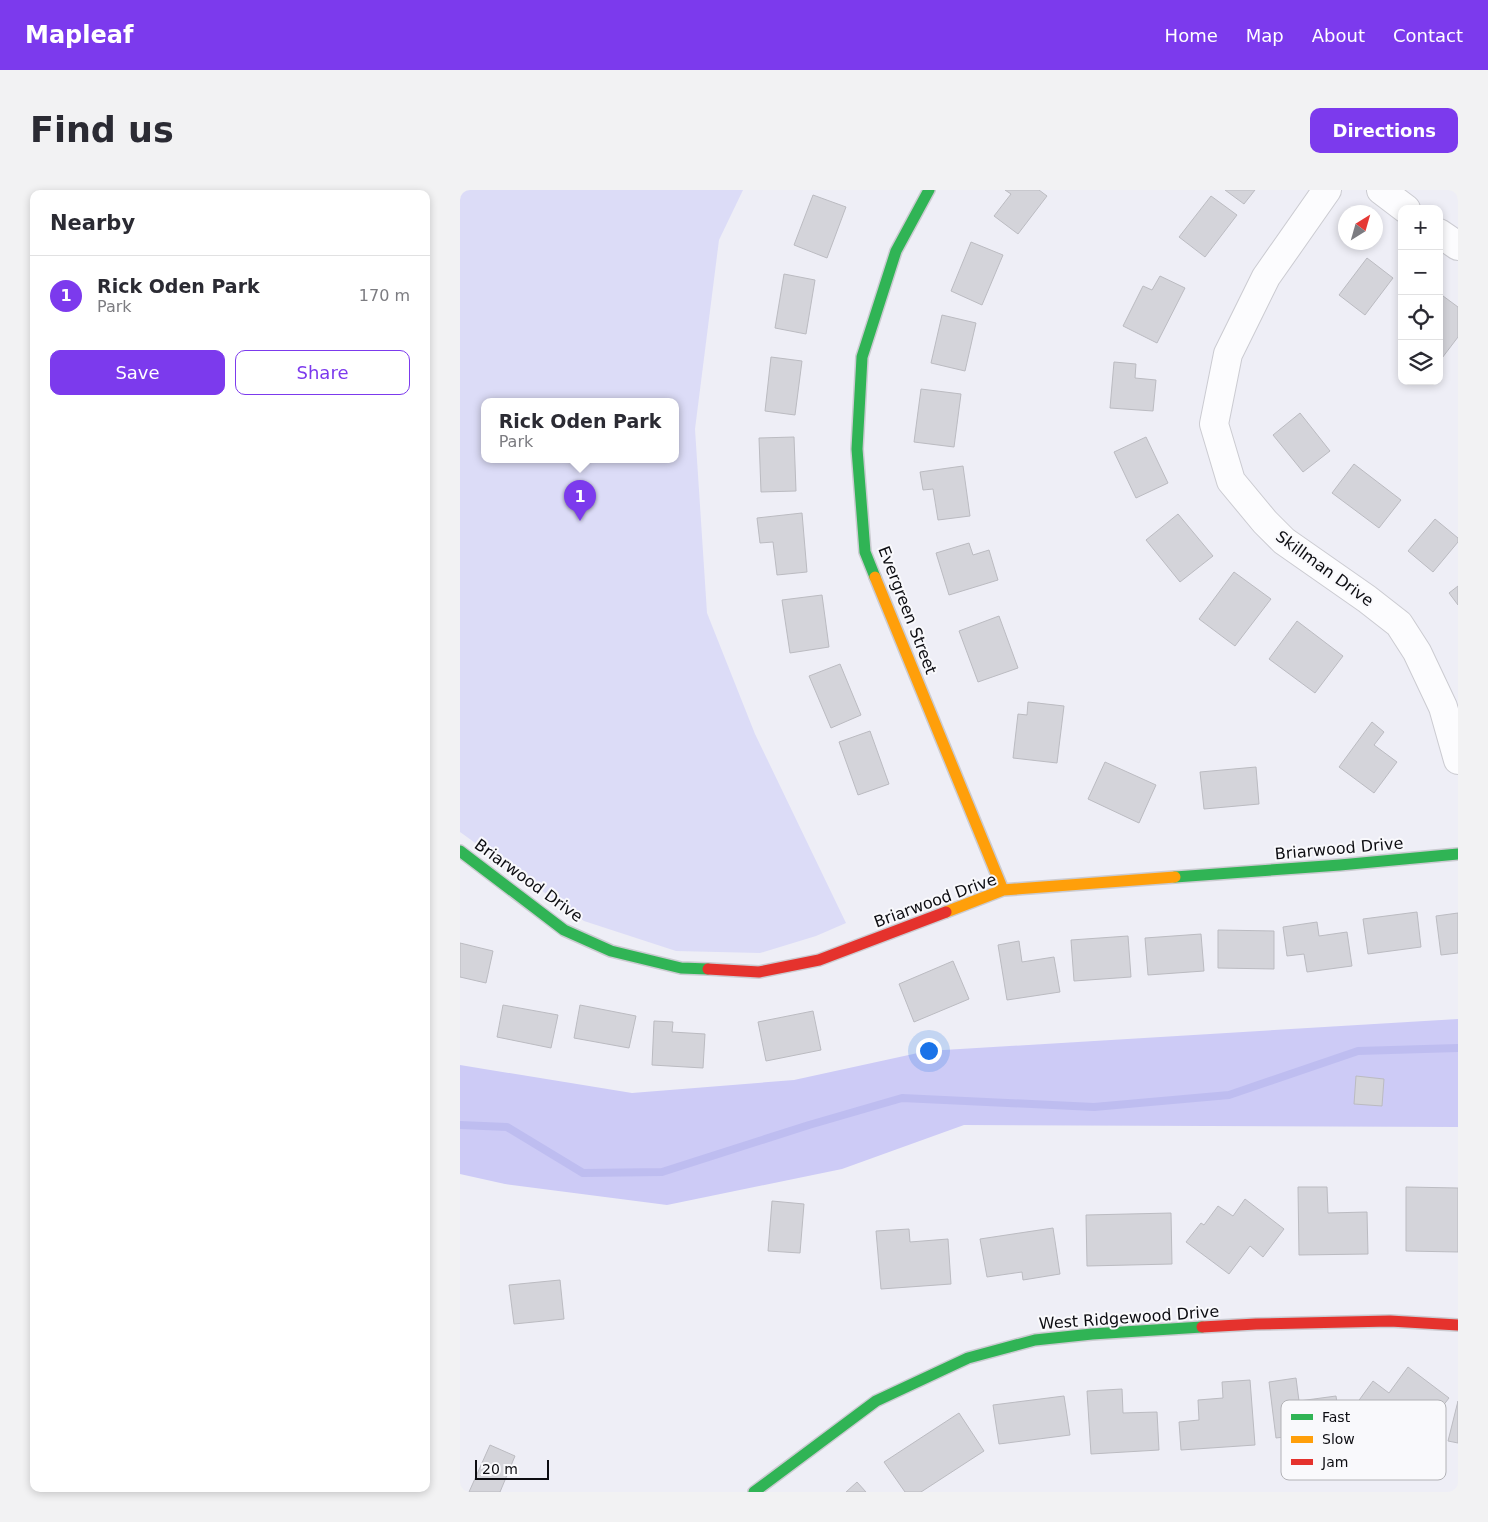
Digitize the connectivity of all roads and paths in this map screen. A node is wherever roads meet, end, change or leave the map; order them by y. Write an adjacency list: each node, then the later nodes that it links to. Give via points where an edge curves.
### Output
1 (929, 190): 10 (street, Evergreen Street, via 896,251 862,357 857,449 866,552)
2 (1327, 190): 7 (street, Skillman Drive, via 1266,277 1228,354 1214,424 1231,481 1265,522 1284,541 1399,624 1417,652 1442,707)
3 (1381, 190): 4 (street)
4 (1401, 205)
5 (1443, 236): 6 (street)
6 (1458, 246)
7 (1458, 760)
8 (460, 851): 10 (street, Briarwood Drive, via 564,930 611,951 681,968 759,972 819,960)
9 (1458, 854): 10 (street, Briarwood Drive)
10 (1003, 890)
11 (1458, 1325): 12 (street, West Ridgewood Drive, via 1390,1321 1256,1324 1035,1340 968,1358 876,1401)
12 (754, 1492)

